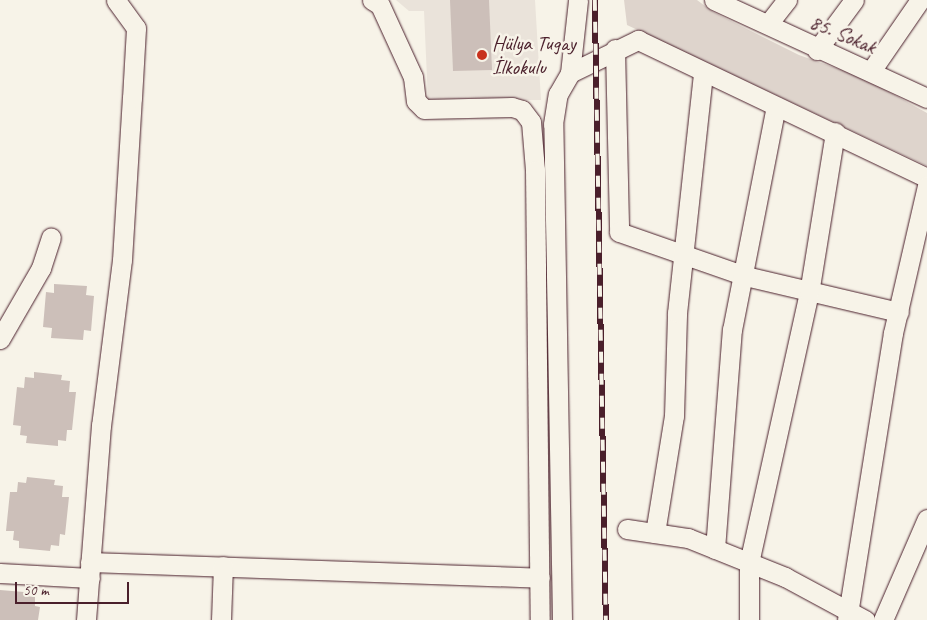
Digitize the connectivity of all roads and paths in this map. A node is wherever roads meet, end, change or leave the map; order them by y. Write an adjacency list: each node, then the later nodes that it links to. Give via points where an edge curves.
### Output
1 (116, 0): 31 (street, via 136,28 122,260 101,426)
2 (372, 0): 33 (street, via 380,5 413,77 416,101 424,109 512,107 522,110 531,122 536,170)
3 (578, 0): 12 (street)
4 (787, 0): 8 (street)
5 (854, 0): 10 (street)
6 (920, 0): 11 (street)
7 (715, 1): 8 (street, 85. Sokak)
8 (768, 24): 10 (street, 85. Sokak)
9 (615, 50): 12 (street); 13 (street, via 638,40); 20 (street, via 618,232)
10 (817, 50): 11 (street, 85. Sokak)
11 (871, 71): 14 (street, 85. Sokak)
12 (570, 73): 38 (street, via 558,94 553,124)
13 (703, 73): 15 (street); 20 (street)
14 (926, 96)
15 (776, 106): 16 (street); 21 (street)
16 (835, 132): 17 (street); 22 (street)
17 (927, 178)
18 (927, 186): 23 (street)
19 (51, 238): 24 (street, via 41,268)
20 (684, 253): 21 (street); 27 (street, via 677,313 674,416)
21 (745, 276): 22 (street); 28 (street, via 732,330)
22 (809, 293): 23 (street); 29 (street)
23 (899, 312): 34 (street)
24 (0, 338)
25 (927, 519): 41 (street)
26 (627, 529): 27 (street)
27 (655, 534): 28 (street, via 688,538)
28 (715, 549): 29 (street)
29 (750, 563): 34 (street, via 784,577); 39 (street)
30 (223, 566): 31 (street); 33 (street); 36 (street)
31 (90, 570): 32 (street); 35 (street)
32 (0, 573)
33 (540, 578): 37 (street)
34 (846, 614): 40 (street)
35 (86, 620)
36 (221, 620)
37 (540, 620)
38 (562, 620)
39 (749, 620)
40 (864, 620)
41 (883, 620)

